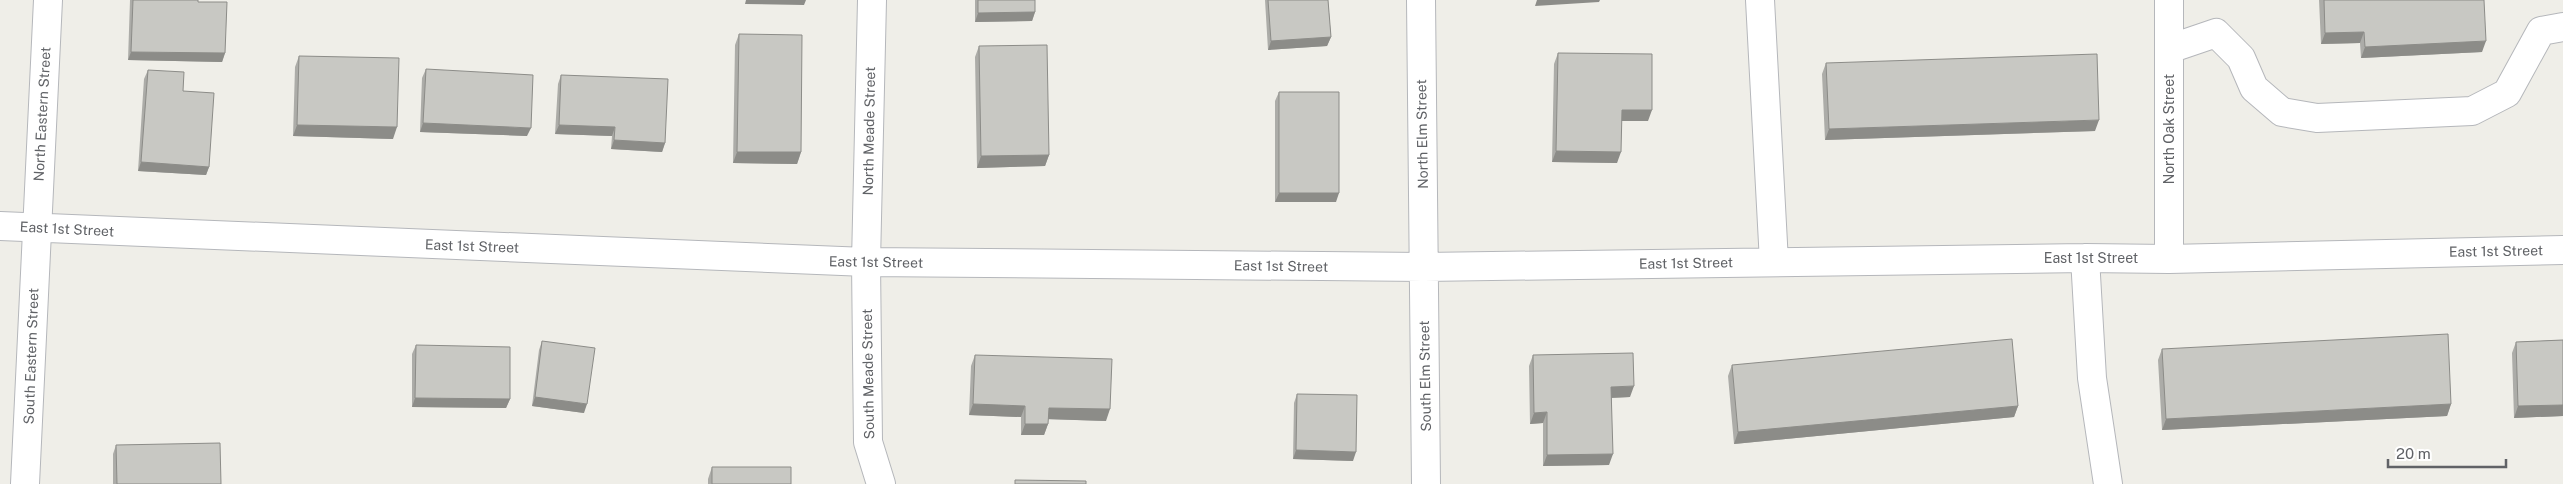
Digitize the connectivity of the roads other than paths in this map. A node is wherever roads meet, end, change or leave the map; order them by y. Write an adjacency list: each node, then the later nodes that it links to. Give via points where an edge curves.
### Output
1 (48, 0): 9 (street, North Eastern Street)
2 (872, 0): 13 (street, North Meade Street)
3 (1421, 0): 15 (street, North Elm Street)
4 (1760, 0): 14 (street)
5 (2169, 0): 7 (street, North Oak Street)
6 (2563, 27): 7 (street, via 2541,31 2507,92 2472,111 2317,118 2282,112 2254,88 2241,58 2216,33)
7 (2169, 49): 12 (street, North Oak Street)
8 (0, 226): 9 (street, East 1st Street)
9 (36, 228): 13 (street, East 1st Street); 16 (street, South Eastern Street)
10 (2563, 250): 12 (street, East 1st Street)
11 (2085, 258): 12 (street, East 1st Street); 14 (street, East 1st Street); 19 (street, via 2092,378)
12 (2169, 259)
13 (866, 262): 15 (street, East 1st Street); 17 (street, South Meade Street, via 868,442)
14 (1774, 262): 15 (street, East 1st Street)
15 (1424, 267): 18 (street, South Elm Street)
16 (25, 484)
17 (881, 484)
18 (1426, 484)
19 (2108, 484)

